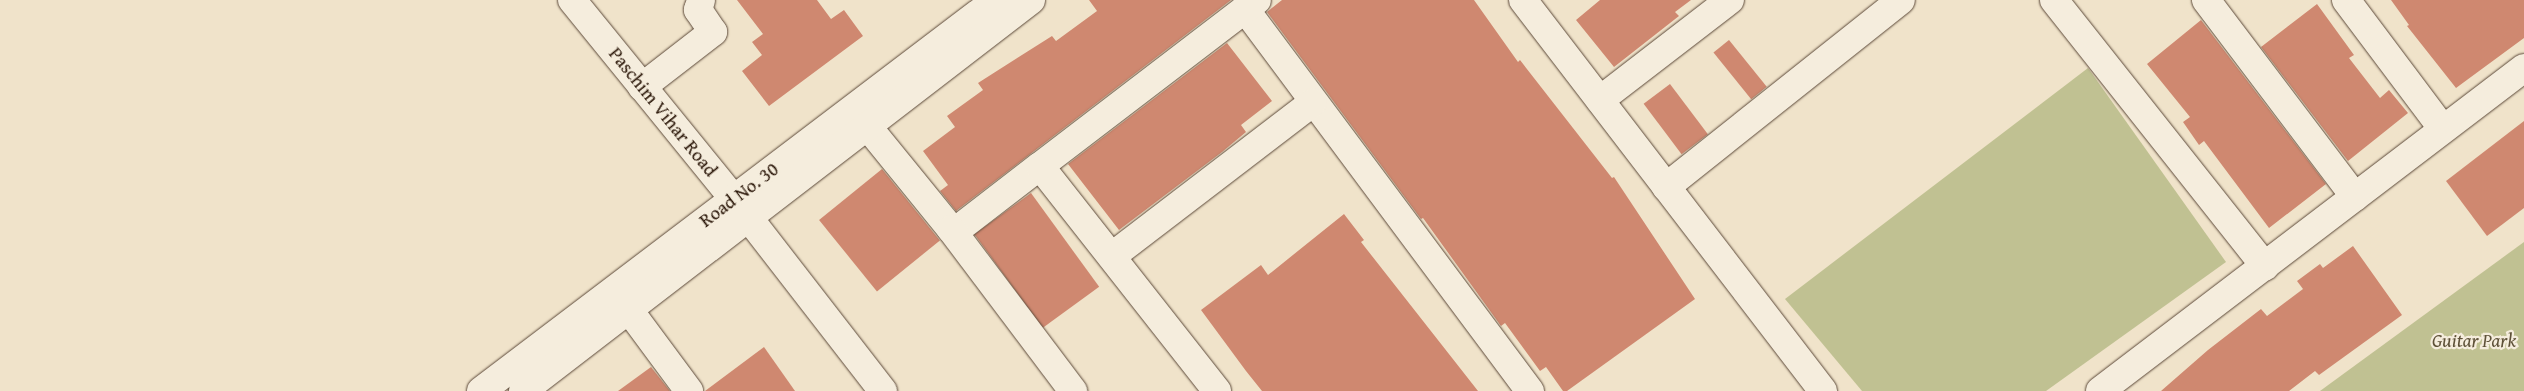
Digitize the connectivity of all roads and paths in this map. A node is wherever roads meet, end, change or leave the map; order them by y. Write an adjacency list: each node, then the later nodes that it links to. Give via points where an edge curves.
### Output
1 (572, 0): 13 (street, Paschim Vihar Road)
2 (701, 0): 13 (street, via 698,10 713,32)
3 (1031, 0): 16 (street, Road No. 30)
4 (1523, 0): 14 (street)
5 (1730, 0): 14 (street)
6 (1901, 0): 19 (street)
7 (2054, 0): 24 (street)
8 (2206, 0): 20 (street)
9 (2346, 0): 17 (street)
10 (990, 2): 21 (street, Road No. 30)
11 (1251, 5): 15 (street); 18 (street)
12 (2524, 68): 17 (street)
13 (642, 87): 21 (street, Paschim Vihar Road)
14 (1600, 100): 19 (street)
15 (1312, 103): 23 (street); 32 (street)
16 (868, 127): 21 (street, Road No. 30); 22 (street)
17 (2443, 129): 20 (street)
18 (1040, 166): 22 (street, via 962,226); 23 (street)
19 (1666, 186): 33 (street)
20 (2355, 196): 24 (street)
21 (741, 209): 25 (street, Road No. 30); 27 (street, Road No. 30); 29 (street, Paschim Vihar Road)
22 (951, 229): 30 (street)
23 (1112, 256): 31 (street)
24 (2265, 266): 34 (street)
25 (629, 310): 26 (street, Road No. 30); 28 (street)
26 (538, 387)
27 (481, 391)
28 (689, 391)
29 (883, 391)
30 (1073, 391)
31 (1217, 391)
32 (1530, 391)
33 (1823, 391)
34 (2100, 391)

